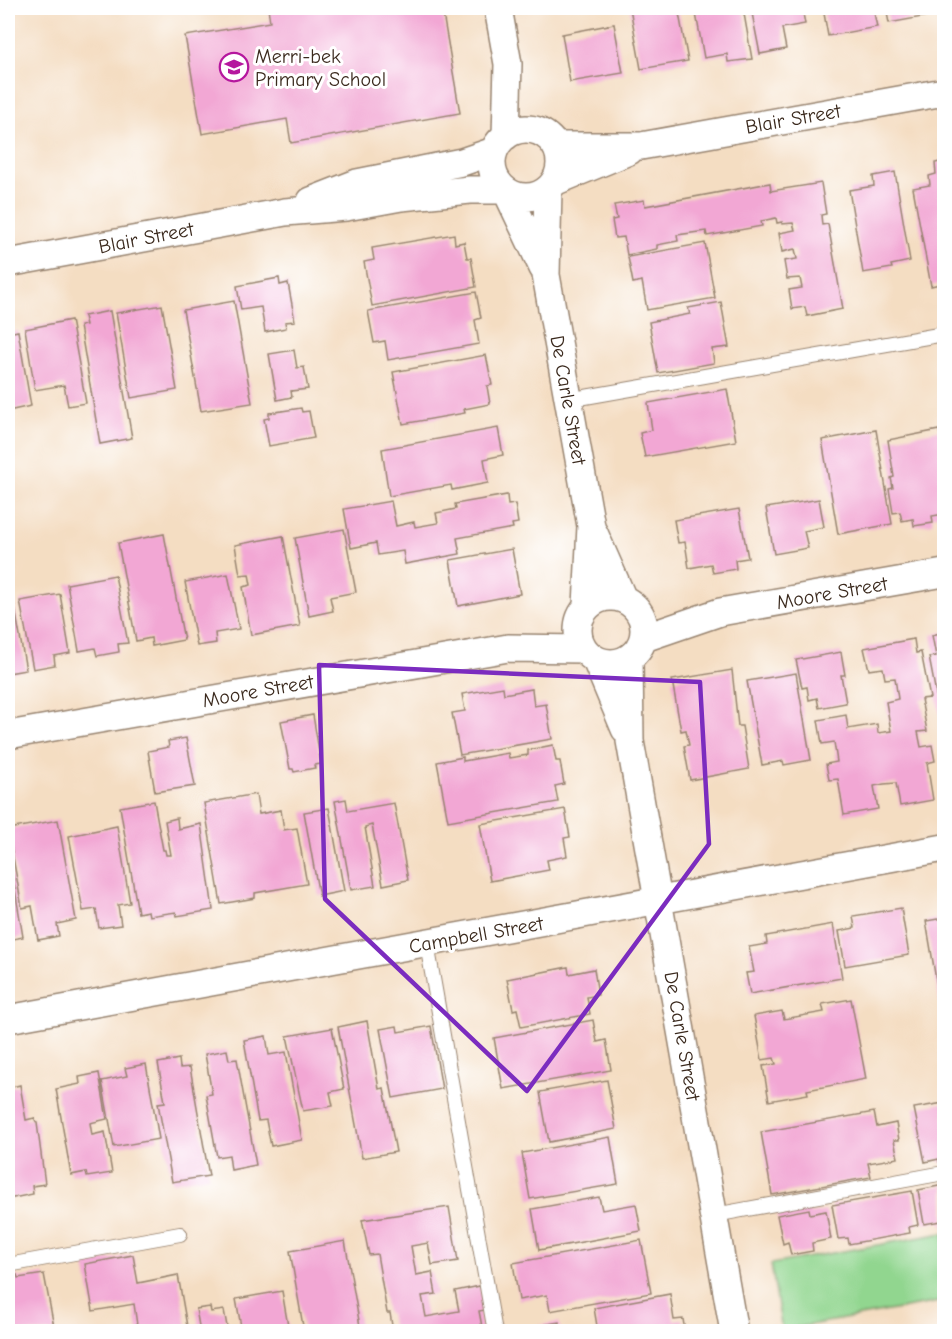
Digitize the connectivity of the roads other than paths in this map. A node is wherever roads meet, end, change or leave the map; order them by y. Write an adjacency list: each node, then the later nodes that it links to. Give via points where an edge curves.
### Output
1 (498, 8): 2 (street)
2 (508, 64): 4 (street); 5 (street)
3 (945, 92): 6 (street, Blair Street)
4 (546, 138): 5 (street, via 526,129); 6 (street, Blair Street); 7 (street, via 560,164)
5 (500, 143): 8 (street, via 493,172); 9 (street, Blair Street, via 462,162 357,183)
6 (641, 146): 7 (street, Blair Street)
7 (551, 186): 8 (street, via 528,198); 11 (street, De Carle Street)
8 (506, 191): 9 (street, Blair Street, via 447,192); 11 (street, De Carle Street)
9 (285, 212): 10 (street, Blair Street)
10 (8, 263)
11 (546, 275): 13 (street, De Carle Street)
12 (945, 334): 13 (lane)
13 (568, 400): 14 (street, De Carle Street)
14 (591, 526): 16 (street, De Carle Street); 18 (street, De Carle Street)
15 (945, 573): 17 (street, Moore Street)
16 (630, 604): 17 (street, Moore Street); 18 (street, via 604,597); 20 (street, via 645,628)
17 (720, 612): 20 (street, Moore Street)
18 (583, 613): 19 (street, Moore Street); 21 (street, via 577,630)
19 (508, 648): 21 (street, Moore Street); 22 (street, Moore Street)
20 (636, 648): 21 (street, via 618,663); 23 (street, De Carle Street)
21 (590, 655): 23 (street, De Carle Street)
22 (8, 735)
23 (630, 741): 25 (street, De Carle Street)
24 (945, 848): 25 (street, Campbell Street)
25 (659, 902): 26 (street, Campbell Street); 29 (street, De Carle Street)
26 (427, 944): 27 (street, Campbell Street); 32 (lane)
27 (8, 1019)
28 (945, 1173): 29 (lane)
29 (715, 1215): 33 (street, De Carle Street)
30 (180, 1234): 31 (lane)
31 (8, 1265)
32 (495, 1332)
33 (734, 1332)

